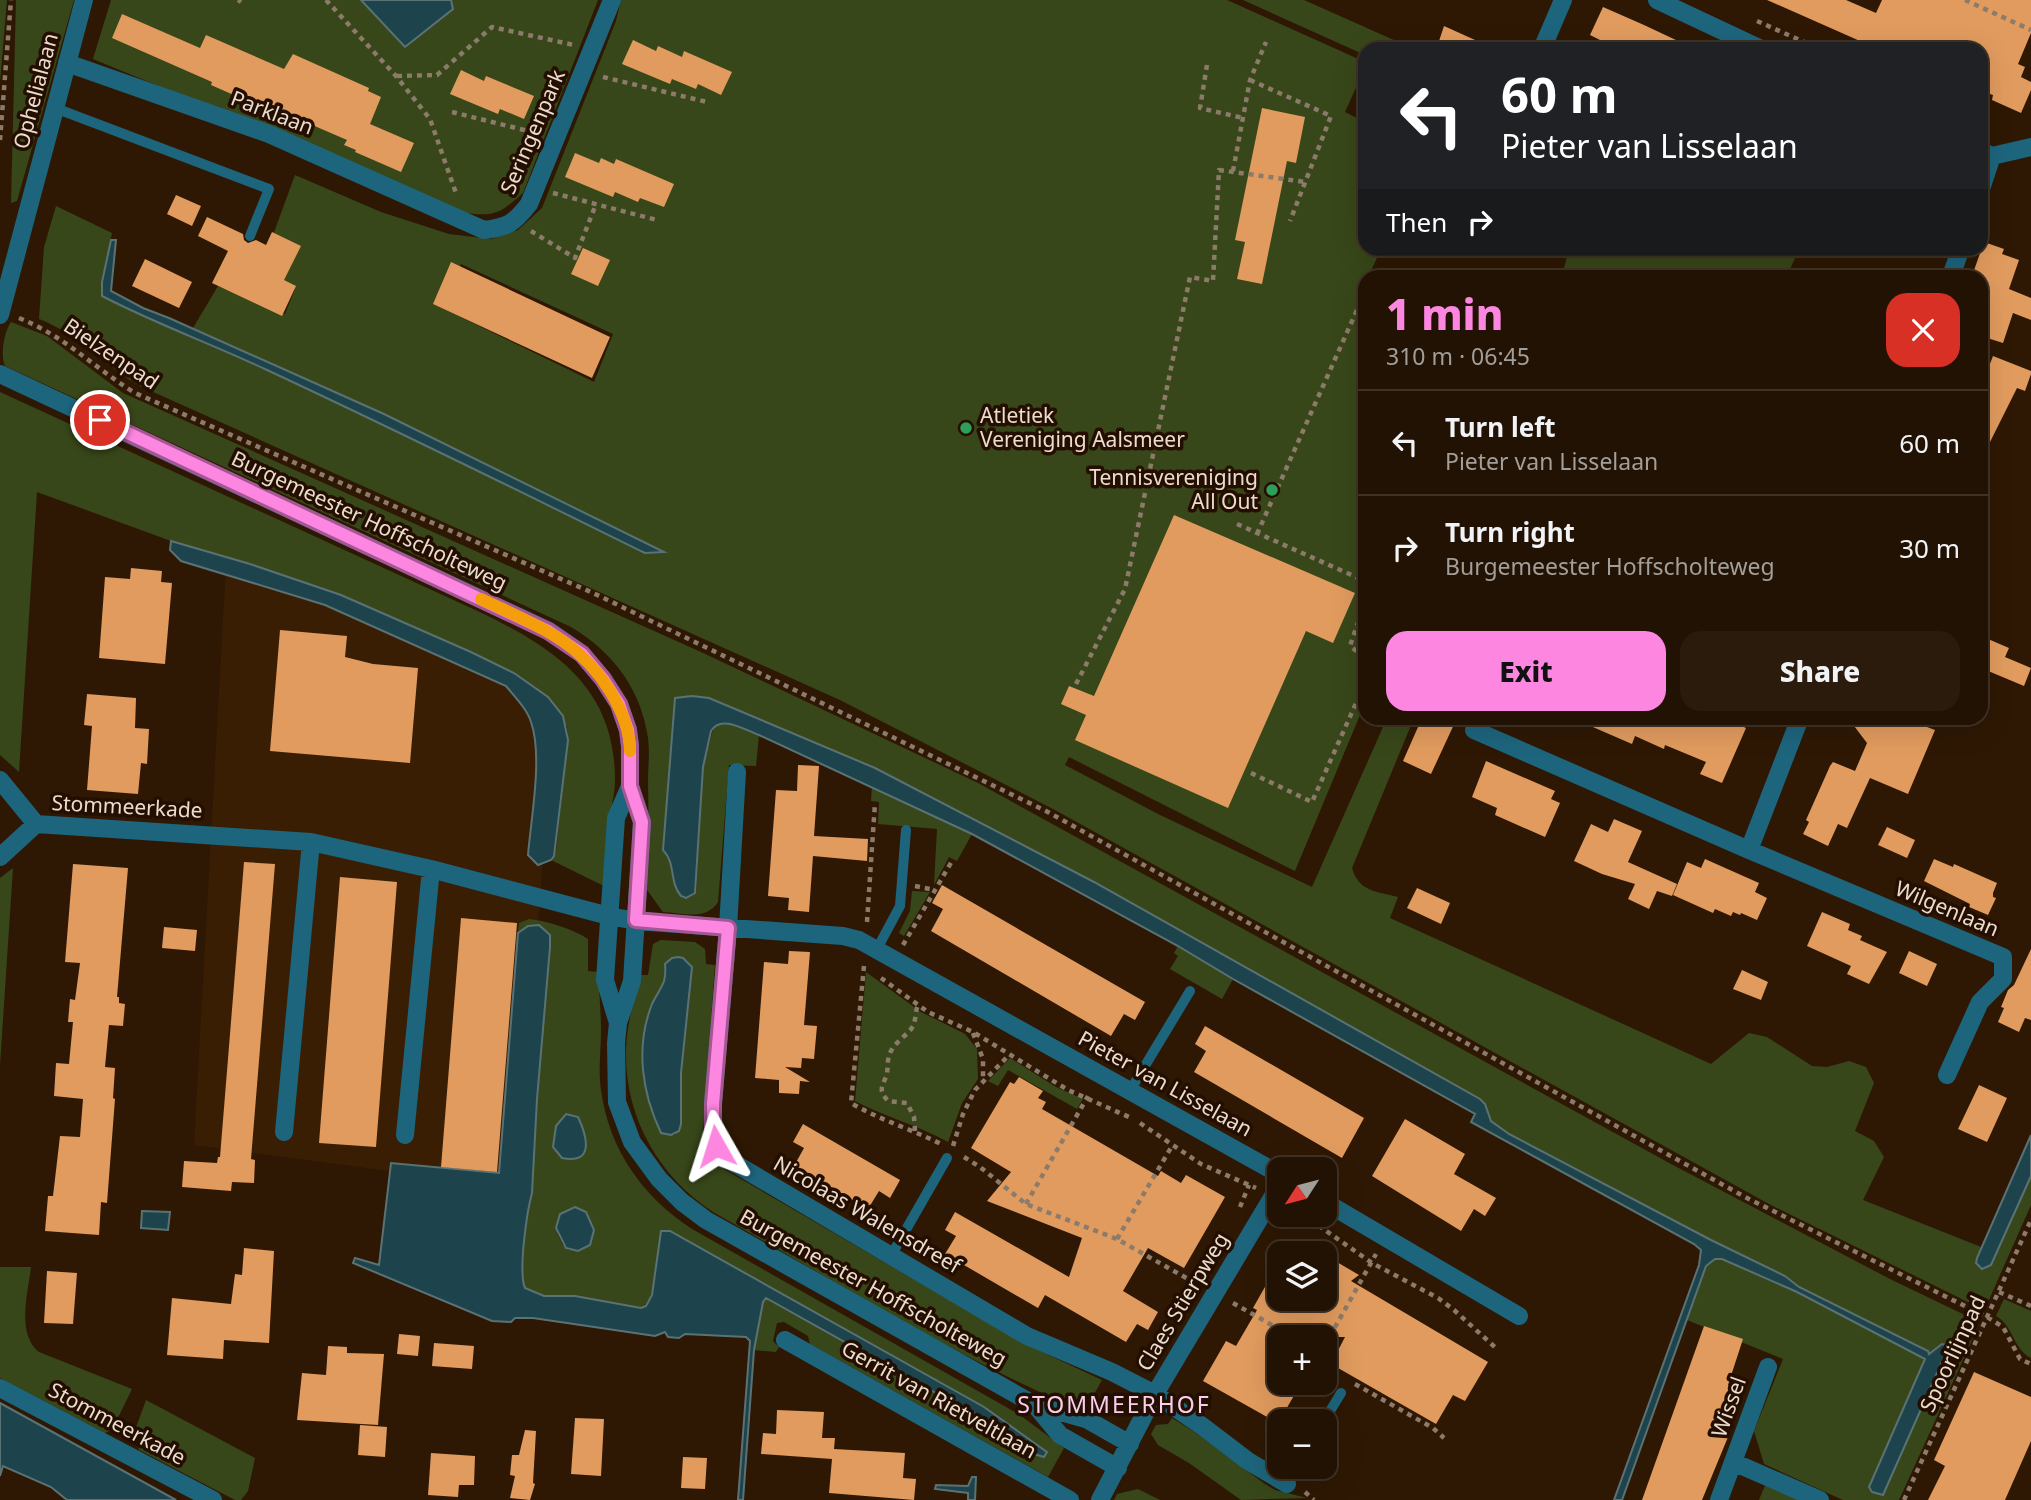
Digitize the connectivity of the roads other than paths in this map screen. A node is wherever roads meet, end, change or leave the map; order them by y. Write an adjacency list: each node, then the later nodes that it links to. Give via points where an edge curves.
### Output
1 (84, 0): 7 (street, Ophelialaan)
2 (612, 0): 11 (street, Seringenpark, via 529,204 516,222 500,228 484,230)
3 (1563, 0): 5 (street)
4 (1657, 0): 6 (street)
5 (1545, 42)
6 (1746, 42)
7 (66, 63): 8 (street, Ophelialaan); 11 (street, Parklaan, via 269,134)
8 (55, 108): 12 (lane, via 269,189); 13 (street, Ophelialaan)
9 (2031, 147): 10 (street)
10 (1988, 153)
11 (457, 218)
12 (250, 236)
13 (1, 314)
14 (0, 374): 19 (street, Burgemeester Hoffscholteweg, via 548,631 582,654 619,704 628,730)
15 (1797, 725): 23 (street)
16 (1475, 730): 23 (street, Wilgenlaan)
17 (737, 772): 28 (street, Nicolaas Walensdreef)
18 (0, 780): 20 (street, Stommeerkade)
19 (630, 786): 26 (street, Burgemeester Hoffscholteweg, via 616,818); 27 (street, Burgemeester Hoffscholteweg, via 642,822)
20 (36, 824): 22 (street, Stommeerkade); 24 (street, Stommeerkade)
21 (906, 830): 29 (lane, via 900,906)
22 (311, 842): 25 (street); 34 (street)
23 (1749, 850): 32 (street, Wilgenlaan, via 2003,957 2003,979 1980,1002)
24 (0, 857)
25 (431, 869): 26 (street); 35 (street)
26 (609, 916): 27 (street); 31 (street, Burgemeester Hoffscholteweg, via 605,980)
27 (636, 920): 28 (street, Pieter van Lisselaan); 31 (street, Burgemeester Hoffscholteweg, via 632,981)
28 (728, 928): 29 (street, Pieter van Lisselaan, via 843,936); 40 (street, Nicolaas Walensdreef, via 713,1104 716,1146 740,1168)
29 (872, 946): 33 (street, Pieter van Lisselaan)
30 (1190, 991): 33 (lane)
31 (618, 1023): 47 (street, Burgemeester Hoffscholteweg, via 617,1102 632,1142 659,1180 682,1202 732,1236)
32 (1947, 1075)
33 (1131, 1089): 37 (street, Pieter van Lisselaan)
34 (284, 1132)
35 (405, 1135)
36 (949, 1154): 40 (lane)
37 (1267, 1167)
38 (1267, 1206): 46 (street, Claes Stierpweg)
39 (1337, 1209): 41 (street)
40 (892, 1254): 46 (street, Nicolaas Walensdreef, via 1027,1336)
41 (1519, 1316)
42 (785, 1340): 55 (street, Gerrit van Rietveltlaan)
43 (1768, 1367): 50 (street, Wissel)
44 (0, 1388): 54 (street, Stommeerkade)
45 (1341, 1393): 48 (lane)
46 (1155, 1394): 49 (street, Claes Stierpweg); 53 (street, Nicolaas Walensdreef)
47 (1035, 1405): 49 (street, Burgemeester Hoffscholteweg, via 1086,1419); 51 (street, Burgemeester Hoffscholteweg, via 1060,1435)
48 (1331, 1409)
49 (1130, 1444): 51 (street, Claes Stierpweg)
50 (1733, 1462): 57 (street, Wissel); 58 (street, Wissel)
51 (1118, 1468): 56 (street)
52 (1290, 1479): 53 (lane)
53 (1287, 1485)
54 (213, 1500)
55 (1070, 1500)
56 (1100, 1500)
57 (1719, 1500)
58 (1820, 1500)

